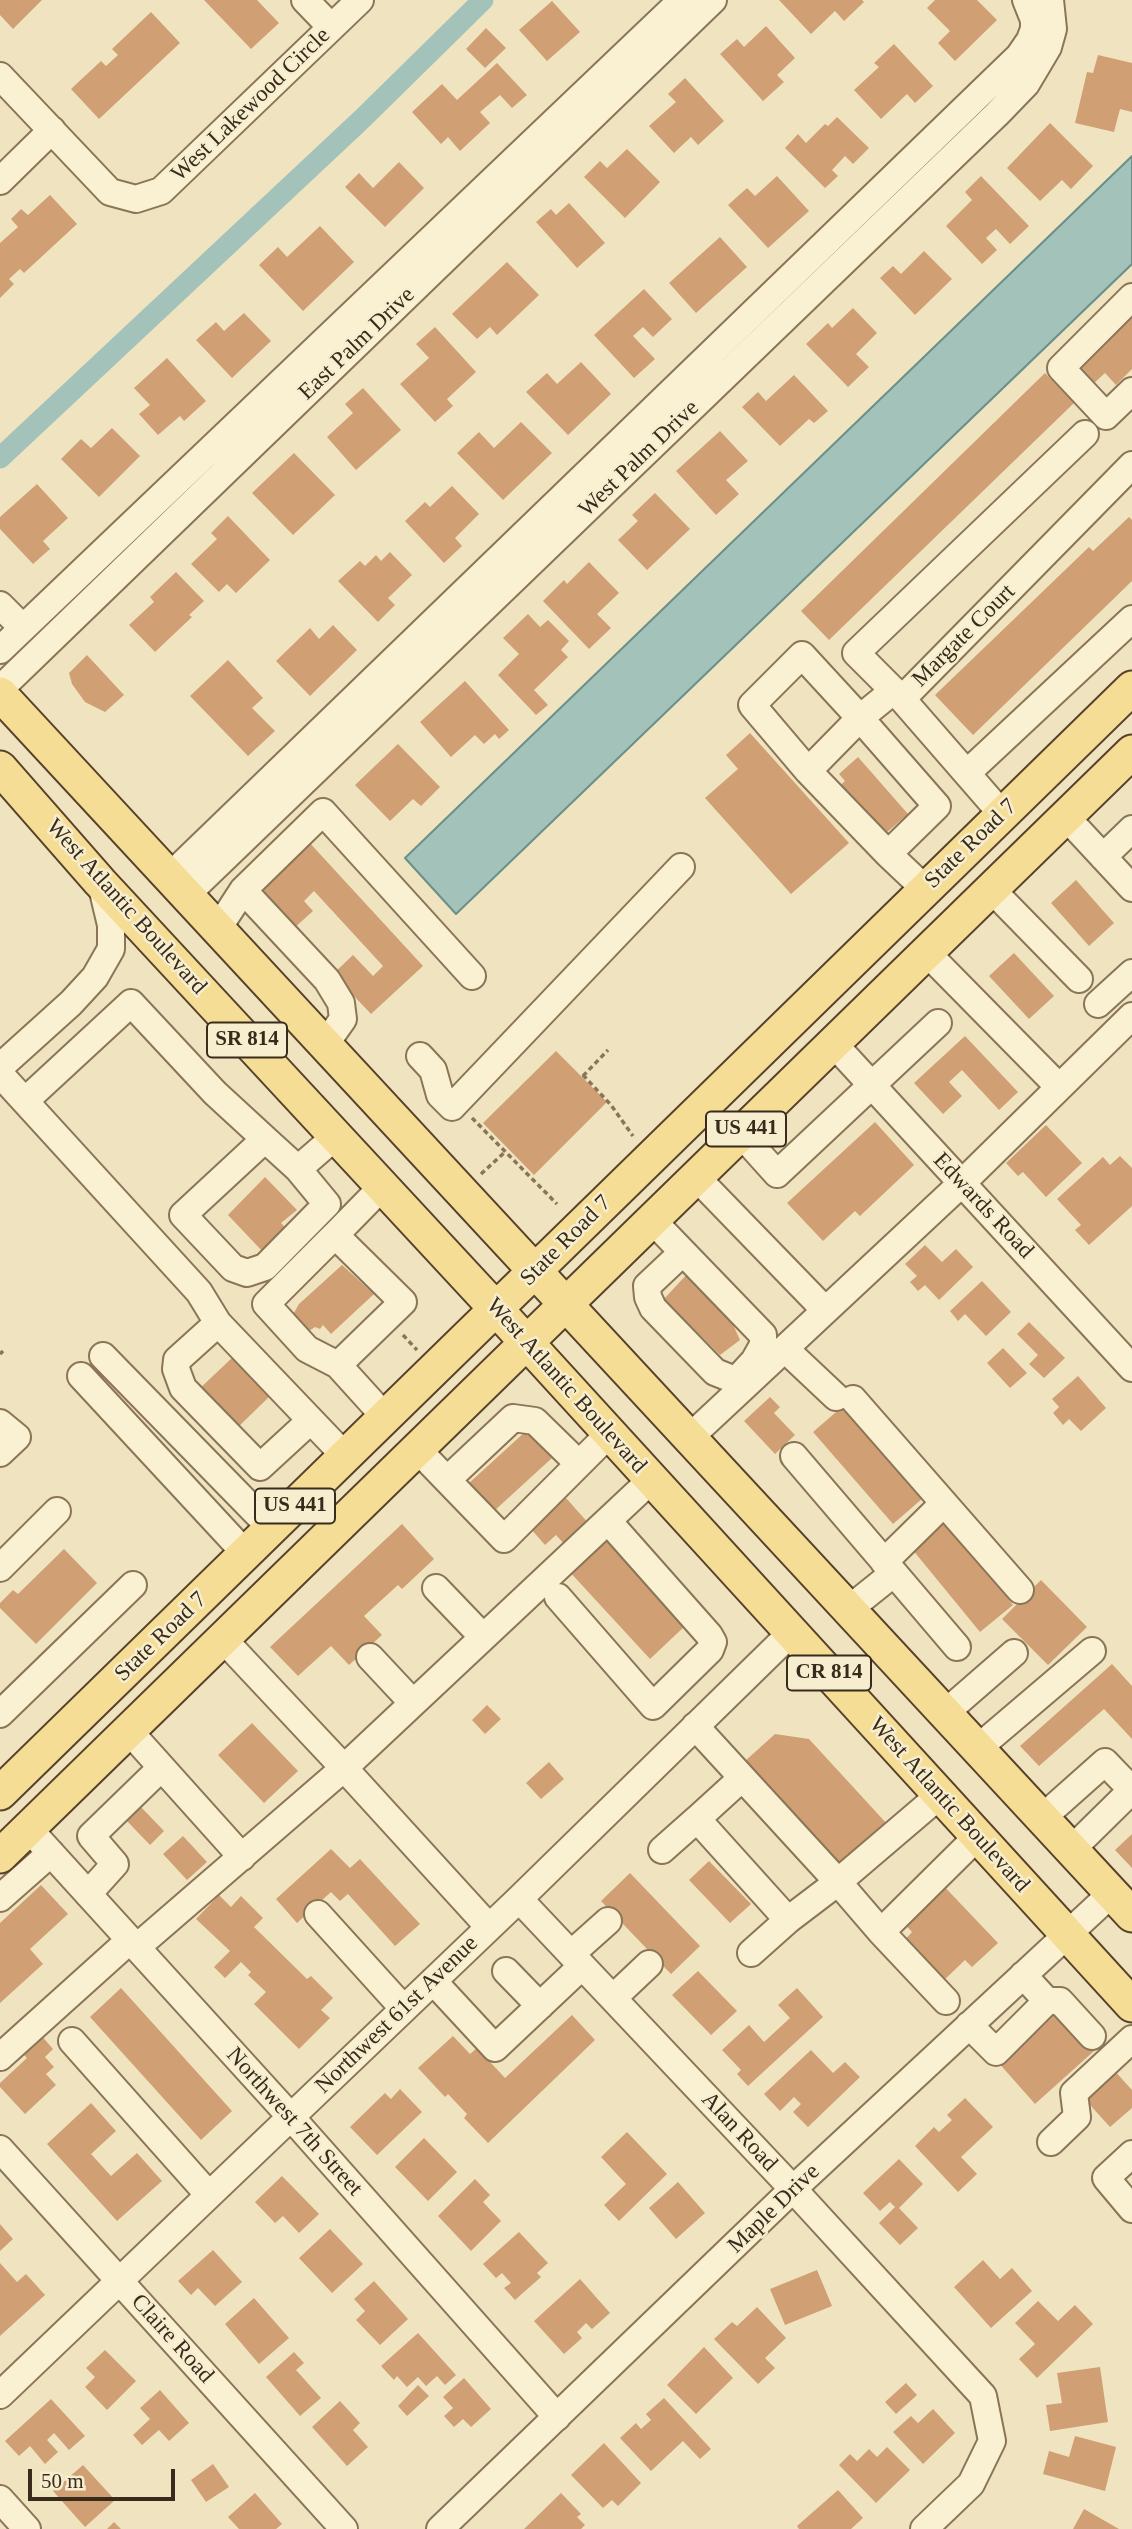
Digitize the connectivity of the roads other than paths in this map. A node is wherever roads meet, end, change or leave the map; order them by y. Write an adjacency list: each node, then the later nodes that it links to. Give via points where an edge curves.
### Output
1 (305, 0): 7 (street)
2 (360, 0): 7 (street, West Lakewood Circle)
3 (682, 0): 14 (street, East Palm Drive)
4 (713, 0): 14 (street, East Palm Drive)
5 (1026, 0): 8 (street, via 1034,20)
6 (1050, 0): 8 (street)
7 (331, 27): 10 (street, West Lakewood Circle, via 161,191 136,199 110,192)
8 (1044, 29): 40 (street, West Palm Drive, via 833,253)
9 (0, 76): 10 (street)
10 (52, 130): 11 (street)
11 (0, 181)
12 (1132, 297): 13 (street, via 1061,368 1106,416)
13 (1132, 391)
14 (271, 409): 18 (street, East Palm Drive); 19 (street, East Palm Drive)
15 (1085, 434): 26 (street, via 856,653)
16 (1132, 465): 26 (street, Margate Court)
17 (0, 605): 20 (street)
18 (44, 608): 19 (street); 20 (street, East Palm Drive)
19 (76, 615): 24 (street, East Palm Drive)
20 (23, 628): 22 (street, East Palm Drive)
21 (1129, 628): 32 (street)
22 (0, 650)
23 (1132, 688): 28 (main road, State Road 7 / US 441)
24 (0, 689)
25 (0, 694): 40 (main road, SR 814)
26 (897, 695): 27 (street); 32 (street, Margate Court)
27 (860, 718): 31 (street); 31 (street, via 802,655 752,705); 36 (street, via 937,806)
28 (1090, 729): 33 (main road, State Road 7 / US 441); 34 (main road, via 1066,779)
29 (1132, 752): 34 (main road, State Road 7 / US 441)
30 (0, 768): 39 (main road, West Atlantic Boulevard / SR 814)
31 (808, 771): 36 (street)
32 (967, 774): 33 (street, Margate Court)
33 (1002, 814): 42 (main road, State Road 7 / US 441); 45 (main road, via 1001,855)
34 (1066, 817): 37 (street); 43 (main road, State Road 7 / US 441)
35 (1132, 829): 37 (street)
36 (888, 854): 42 (street)
37 (1102, 856): 41 (street)
38 (681, 867): 56 (street, via 452,1107 440,1095 433,1070)
39 (100, 881): 57 (street, via 111,925 111,949 95,977 71,1003); 63 (main road, West Atlantic Boulevard / SR 814)
40 (176, 887): 46 (main road, SR 814)
41 (1132, 888)
42 (925, 889): 72 (main road, State Road 7 / US 441)
43 (991, 889): 45 (main road, State Road 7 / US 441); 50 (street)
44 (243, 890): 46 (street); 49 (street, via 323,812); 55 (street, via 327,980 341,1003 343,1019)
45 (965, 914): 47 (main road, State Road 7 / US 441)
46 (217, 930): 55 (main road, SR 814)
47 (926, 952): 54 (main road, State Road 7 / US 441); 60 (street)
48 (1132, 973): 51 (street)
49 (472, 976)
50 (1079, 979)
51 (1098, 1004)
52 (1132, 1016): 60 (street)
53 (938, 1023): 59 (street)
54 (833, 1043): 59 (street, Edwards Road); 62 (main road, State Road 7 / US 441)
55 (324, 1046): 72 (main road, SR 814)
56 (420, 1056)
57 (0, 1067)
58 (0, 1074): 61 (street)
59 (872, 1086): 62 (street, via 777,1174); 67 (street, Edwards Road)
60 (1059, 1087): 67 (street)
61 (24, 1101): 64 (street, via 131,1003 215,1094); 76 (street, via 199,1292)
62 (741, 1133): 66 (main road, State Road 7 / US 441)
63 (336, 1136): 65 (street); 68 (main road, West Atlantic Boulevard / SR 814)
64 (265, 1139): 65 (street); 65 (street, via 183,1215 233,1268 247,1272 265,1267 327,1204)
65 (298, 1169)
66 (696, 1177): 69 (main road, State Road 7 / US 441); 75 (street)
67 (962, 1183): 75 (street); 81 (street, Edwards Road)
68 (383, 1186): 70 (street); 74 (main road, West Atlantic Boulevard / SR 814)
69 (652, 1220): 71 (street); 73 (main road, State Road 7 / US 441)
70 (335, 1234): 80 (street, via 403,1302); 80 (street, via 266,1304 307,1349)
71 (682, 1253): 83 (street, via 762,1335 754,1361 742,1374); 83 (street, via 647,1286 648,1297 715,1372)
72 (534, 1271): 73 (main road, SR 814); 74 (main road, State Road 7 / US 441)
73 (565, 1305): 77 (main road, State Road 7 / US 441); 89 (main road, CR 814)
74 (497, 1310): 77 (main road, West Atlantic Boulevard / SR 814); 86 (main road, State Road 7 / US 441)
75 (825, 1310): 78 (street)
76 (218, 1323): 84 (street, via 177,1360); 87 (street)
77 (525, 1342): 90 (main road, West Atlantic Boulevard / CR 814); 91 (main road, State Road 7 / US 441)
78 (785, 1349): 89 (street); 98 (street, via 844,1398)
79 (103, 1356): 85 (street)
80 (338, 1365): 86 (street)
81 (1132, 1368)
82 (81, 1376): 102 (street)
83 (730, 1378): 89 (street)
84 (183, 1388): 85 (street); 87 (street, via 260,1467)
85 (157, 1411): 101 (street)
86 (386, 1418): 94 (main road, State Road 7 / US 441)
87 (310, 1421): 94 (street)
88 (0, 1423): 92 (street, via 17,1437)
89 (683, 1432): 109 (main road, CR 814)
90 (609, 1434): 95 (street); 97 (main road, West Atlantic Boulevard / CR 814)
91 (417, 1449): 96 (street); 112 (main road, State Road 7 / US 441)
92 (0, 1453)
93 (794, 1456): 103 (street)
94 (346, 1457): 101 (main road, State Road 7 / US 441)
95 (578, 1463): 96 (street, via 535,1421 513,1418); 96 (street, via 504,1539)
96 (447, 1480)
97 (652, 1480): 100 (street); 110 (main road, West Atlantic Boulevard / CR 814)
98 (944, 1503): 103 (street); 107 (street)
99 (57, 1511): 104 (street)
100 (608, 1521): 111 (street); 118 (street, via 713,1642)
101 (272, 1529): 102 (main road, State Road 7 / US 441)
102 (246, 1554): 123 (main road, State Road 7 / US 441)
103 (889, 1567): 109 (street); 113 (street)
104 (0, 1568)
105 (133, 1585): 120 (street)
106 (436, 1588): 111 (street)
107 (1020, 1590)
108 (558, 1597): 118 (street)
109 (849, 1609): 119 (main road, CR 814)
110 (792, 1632): 122 (street, Northwest 61st Avenue); 129 (main road, West Atlantic Boulevard / CR 814)
111 (483, 1637): 117 (street)
112 (223, 1639): 121 (main road, State Road 7 / US 441); 126 (street)
113 (957, 1647)
114 (1092, 1651): 124 (street)
115 (1014, 1653): 119 (street)
116 (370, 1657): 117 (street)
117 (413, 1703): 126 (street)
118 (653, 1706): 122 (street)
119 (945, 1713): 124 (main road, CR 814)
120 (0, 1714)
121 (129, 1731): 125 (street); 130 (main road, State Road 7 / US 441)
122 (690, 1732): 127 (street); 142 (street, Northwest 61st Avenue)
123 (56, 1739): 130 (main road, State Road 7 / US 441); 130 (main road, via 29,1808)
124 (978, 1748): 131 (main road, CR 814)
125 (161, 1768): 138 (street); 140 (street, via 91,1836 115,1864)
126 (344, 1768): 138 (street); 147 (street)
127 (742, 1778): 132 (street); 139 (street)
128 (1132, 1790): 131 (street, via 1105,1762); 134 (street)
129 (940, 1795): 133 (main road, West Atlantic Boulevard / CR 814); 139 (street)
130 (7, 1802): 136 (street, Northwest 7th Street); 137 (main road, State Road 7 / US 441)
131 (1042, 1818): 134 (main road, CR 814)
132 (697, 1819): 135 (street); 145 (street)
133 (978, 1836): 148 (street); 149 (main road, West Atlantic Boulevard / CR 814)
134 (1072, 1849): 143 (main road, CR 814)
135 (662, 1850)
136 (51, 1853): 140 (street, Northwest 7th Street); 141 (street)
137 (0, 1856)
138 (242, 1857): 150 (street)
139 (838, 1882): 145 (street); 148 (street)
140 (88, 1894): 150 (street, Northwest 7th Street)
141 (0, 1898)
142 (519, 1899): 147 (street, Northwest 61st Avenue); 152 (street, Alan Road)
143 (1127, 1908): 149 (street, Maple Drive)
144 (318, 1914): 162 (street)
145 (788, 1920): 151 (street)
146 (608, 1921): 152 (street)
147 (489, 1927): 156 (street, Northwest 61st Avenue)
148 (881, 1932): 158 (street)
149 (1067, 1934): 155 (street, Maple Drive); 160 (main road, West Atlantic Boulevard / CR 814)
150 (133, 1943): 167 (street); 168 (street, Northwest 7th Street)
151 (751, 1953)
152 (577, 1960): 157 (street, Alan Road); 161 (street)
153 (649, 1964): 157 (street)
154 (506, 1971): 161 (street)
155 (1023, 1975): 159 (street); 163 (street, Maple Drive)
156 (433, 1981): 161 (street, via 495,2048); 162 (street, Northwest 61st Avenue)
157 (613, 1998): 172 (street, Alan Road)
158 (946, 2001)
159 (1047, 2001): 163 (street, via 996,2052); 164 (street, via 1059,2001)
160 (1132, 2005)
161 (540, 2006)
162 (404, 2009): 168 (street, Northwest 61st Avenue)
163 (969, 2025): 172 (street, Maple Drive)
164 (1093, 2036)
165 (1132, 2039): 169 (street, via 1073,2093 1077,2117)
166 (72, 2041): 173 (street)
167 (0, 2057)
168 (290, 2116): 173 (street, Northwest 61st Avenue); 177 (street, Northwest 7th Street)
169 (1051, 2142)
170 (0, 2149): 175 (street, Claire Road)
171 (1132, 2154): 174 (street, via 1106,2178)
172 (793, 2189): 177 (street, Maple Drive); 182 (street, Alan Road, via 983,2396 992,2441 971,2484)
173 (209, 2195): 175 (street, Northwest 61st Avenue)
174 (1132, 2209)
175 (120, 2281): 176 (street, Northwest 61st Avenue); 180 (street, Claire Road)
176 (0, 2395)
177 (557, 2417): 181 (street, Maple Drive)
178 (0, 2499): 179 (street)
179 (27, 2529)
180 (344, 2529)
181 (440, 2529)
182 (924, 2529)

